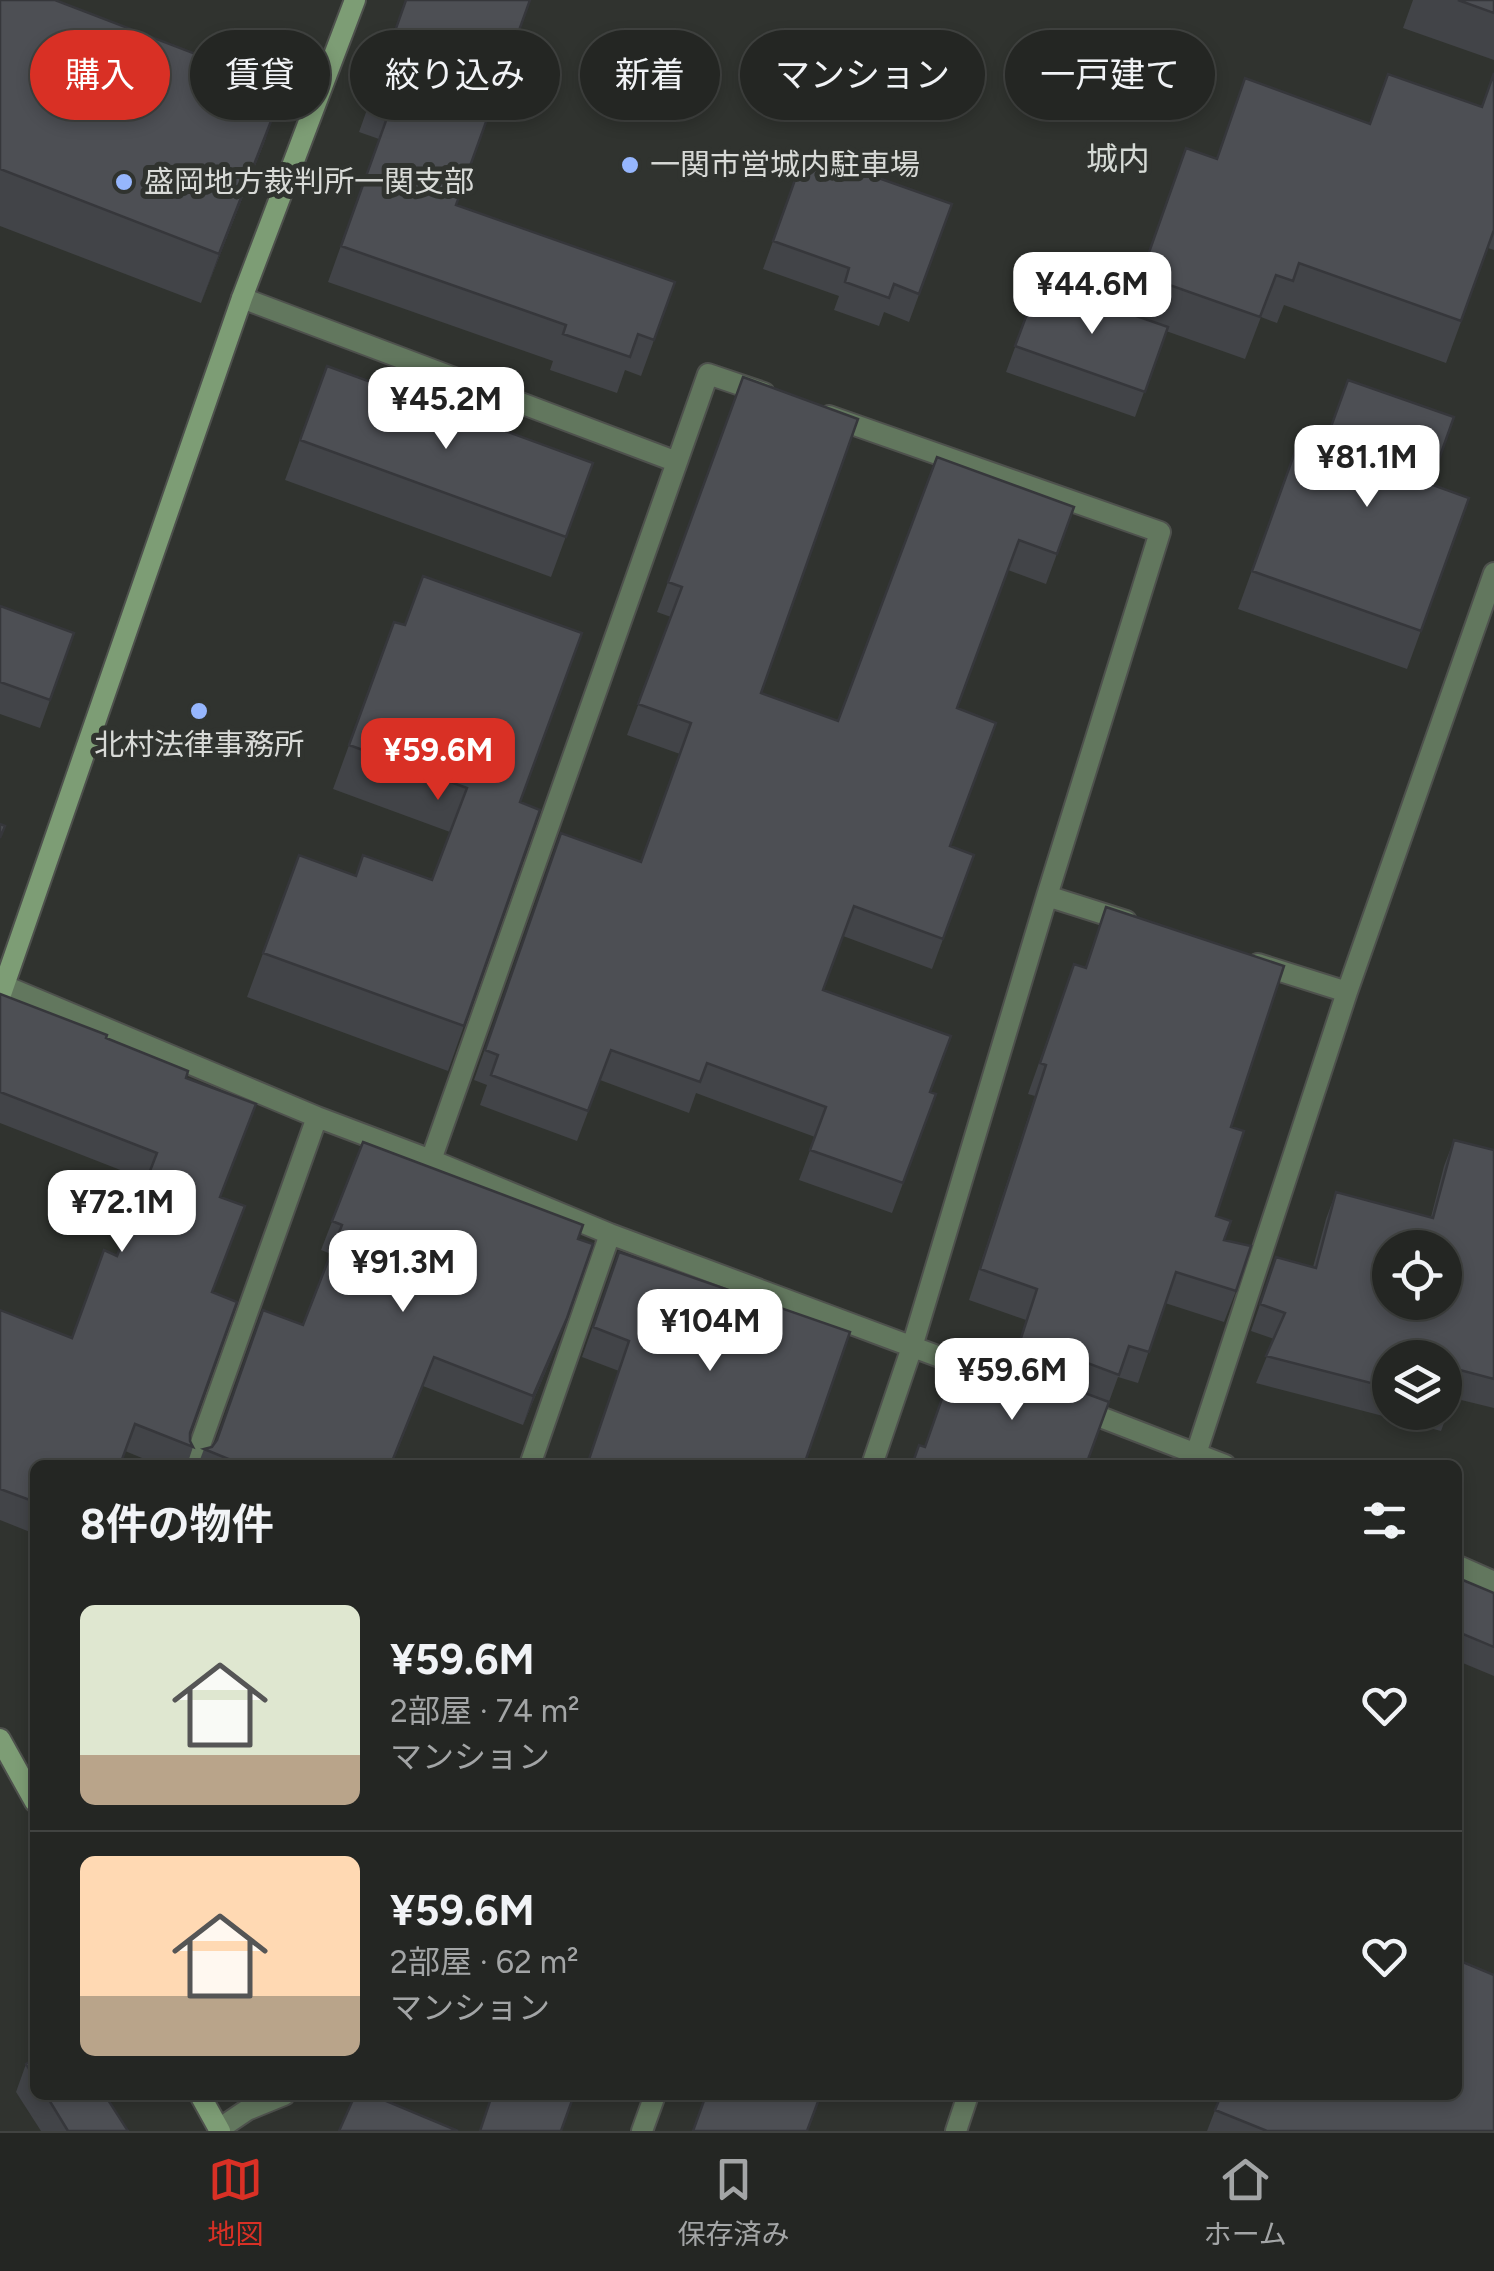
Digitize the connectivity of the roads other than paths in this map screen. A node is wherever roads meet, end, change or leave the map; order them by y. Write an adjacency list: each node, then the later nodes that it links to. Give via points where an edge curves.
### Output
1 (355, 0): 2 (street)
2 (242, 298): 3 (street); 8 (street)
3 (677, 462): 5 (street, via 708,374 1160,532); 11 (street)
4 (1494, 573): 9 (street)
5 (1048, 896): 6 (street); 13 (street)
6 (1141, 926)
7 (1234, 956): 9 (street)
8 (2, 989): 10 (street)
9 (1347, 992): 14 (street)
10 (317, 1118): 11 (street); 15 (street)
11 (431, 1160): 12 (street)
12 (610, 1234): 13 (street); 16 (street)
13 (912, 1347): 14 (street); 17 (street)
14 (1194, 1459)
15 (195, 1460)
16 (532, 1460)
17 (874, 1460)
18 (1462, 1568): 19 (street)
19 (1494, 1582)
20 (0, 1739): 21 (street)
21 (29, 1780)
22 (203, 2100): 26 (street)
23 (272, 2100): 26 (street)
24 (653, 2100): 27 (street)
25 (966, 2100): 28 (street)
26 (220, 2130)
27 (642, 2131)
28 (956, 2131)

